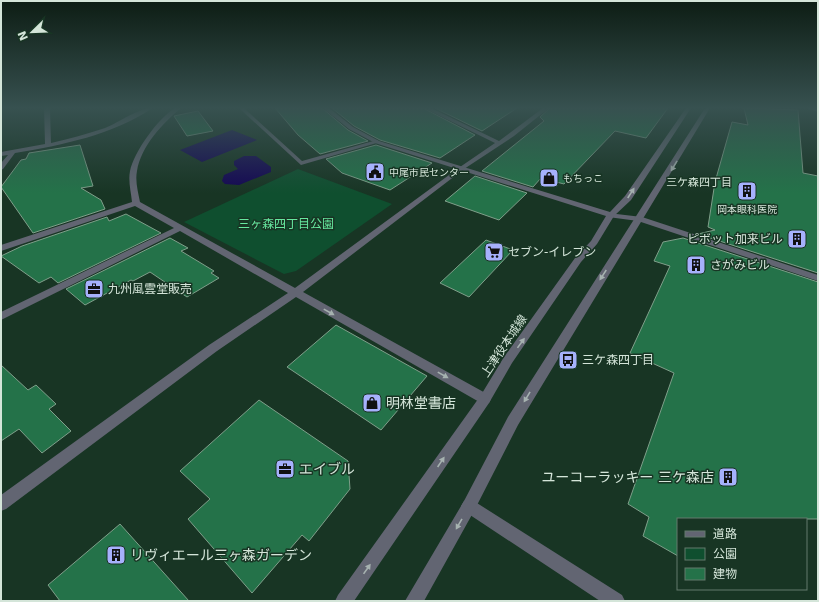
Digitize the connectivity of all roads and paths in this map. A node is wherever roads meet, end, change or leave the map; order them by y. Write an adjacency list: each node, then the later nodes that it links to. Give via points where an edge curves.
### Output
1 (48, 136): 12 (street)
2 (82, 136): 12 (street)
3 (152, 136): 17 (street, via 134,167)
4 (272, 136): 10 (street, via 302,163)
5 (366, 136): 10 (street)
6 (485, 136): 11 (street)
7 (508, 136): 11 (street)
8 (670, 136): 18 (street, 上津役本城線, one-way to 8, via 628,198)
9 (691, 136): 19 (street, one-way to 19)
10 (377, 142): 16 (street)
11 (499, 143): 16 (street)
12 (48, 145): 13 (street)
13 (13, 152): 14 (street); 15 (street)
14 (1, 154)
15 (1, 168)
16 (462, 168): 18 (street); 23 (street)
17 (136, 203): 20 (street); 21 (street)
18 (611, 215): 19 (street); 25 (street, 上津役本城線, one-way to 18, via 508,360)
19 (639, 219): 22 (street); 27 (street, one-way to 27, via 513,421)
20 (180, 228): 23 (street); 24 (street)
21 (1, 248)
22 (818, 278)
23 (295, 294): 25 (street, one-way to 25); 26 (street, via 213,348)
24 (1, 316)
25 (485, 399): 28 (street, 上津役本城線, one-way to 25)
26 (1, 504)
27 (469, 506): 29 (street, one-way to 29); 30 (street)
28 (344, 601)
29 (414, 601)
30 (616, 601)

